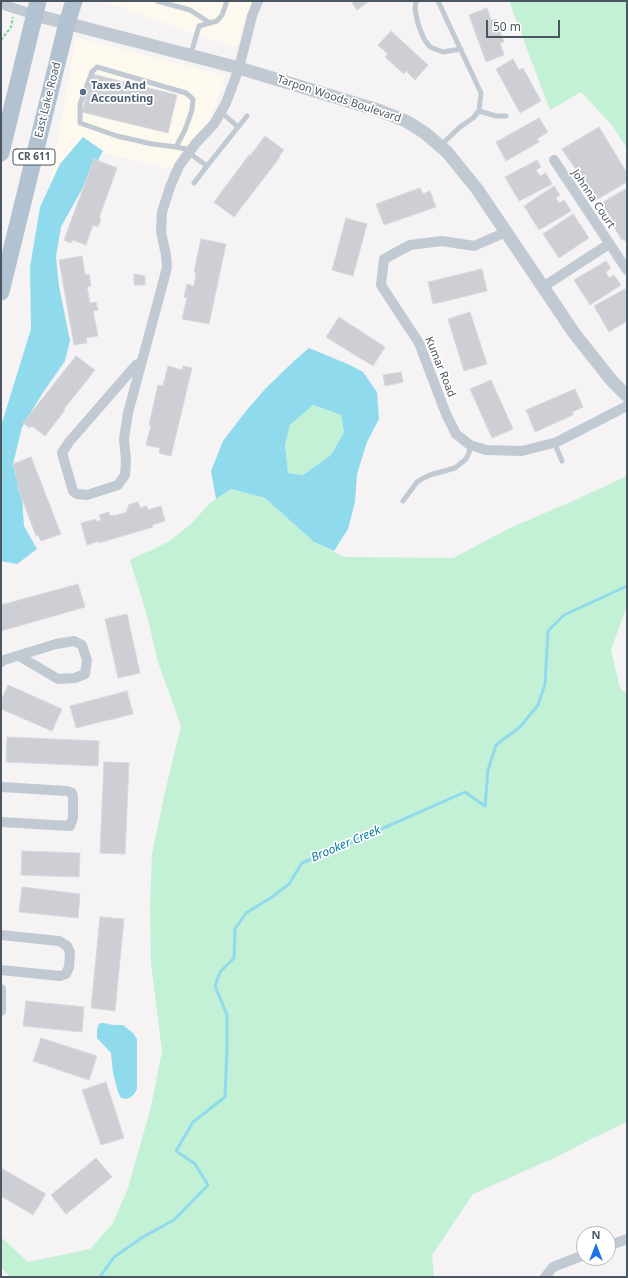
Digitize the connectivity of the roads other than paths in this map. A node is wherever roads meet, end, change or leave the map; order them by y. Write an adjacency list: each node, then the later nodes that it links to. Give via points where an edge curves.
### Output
1 (74, 1): 9 (main road, East Lake Road / CR 611)
2 (157, 1): 10 (lane, via 190,10)
3 (227, 1): 10 (lane, via 222,15 217,21)
4 (258, 1): 13 (street)
5 (416, 1): 11 (lane, via 418,24 430,47 443,52)
6 (438, 1): 11 (lane)
7 (1, 4): 8 (street, via 15,8)
8 (36, 8): 9 (street, Tarpon Woods Boulevard); 22 (main road, CR 611)
9 (67, 23): 12 (street, Tarpon Woods Boulevard); 30 (main road, East Lake Road / CR 611)
10 (210, 23): 12 (lane, via 199,26)
11 (461, 49): 14 (lane, via 481,93)
12 (191, 55): 13 (street, Tarpon Woods Boulevard)
13 (239, 68): 15 (street); 19 (street, Tarpon Woods Boulevard, via 406,121)
14 (479, 111): 17 (lane); 19 (lane)
15 (221, 112): 18 (lane); 21 (street)
16 (246, 116): 18 (lane)
17 (506, 116)
18 (238, 126): 24 (lane)
19 (440, 146): 26 (street, Tarpon Woods Boulevard, via 477,189)
20 (176, 147): 20 (lane, via 185,130 193,99 186,93 97,67 92,72 80,104 80,123 117,136); 21 (lane)
21 (190, 151): 24 (lane); 31 (street, via 179,166 162,212 161,232 167,267)
22 (1, 153)
23 (554, 160): 27 (street, Johnna Court)
24 (207, 166): 25 (lane)
25 (194, 183)
26 (506, 232): 29 (street, Tarpon Woods Boulevard); 35 (street, Kumar Road, via 474,246 442,242 410,245 384,259 381,286 419,343 456,434)
27 (609, 244): 28 (street, Johnna Court); 29 (street)
28 (627, 270)
29 (543, 287): 32 (street, Tarpon Woods Boulevard, via 574,333)
30 (1, 292)
31 (142, 362): 31 (street, via 128,413 124,439 125,475 118,486 87,495 77,494 72,491 62,453 69,442)
32 (623, 390)
33 (627, 406): 34 (street, Kumar Road)
34 (554, 442): 35 (street, Kumar Road, via 522,451 486,450); 36 (lane)
35 (470, 445): 37 (lane, via 466,459 455,468 422,479)
36 (562, 460)
37 (403, 501)
38 (19, 656): 38 (street, via 58,679 75,678 85,674 87,660 82,645 74,641); 39 (street)
39 (1, 662)
40 (1, 787): 41 (street, via 67,791 72,793 73,798 73,818 70,826)
41 (1, 822)
42 (1, 935): 43 (street, via 58,941 67,946 70,952 69,967 66,974 60,976)
43 (1, 970)
44 (1, 989): 45 (street)
45 (1, 1011)
46 (627, 1239): 47 (street)
47 (616, 1243)
48 (576, 1258): 49 (street, via 553,1267)
49 (545, 1277)

